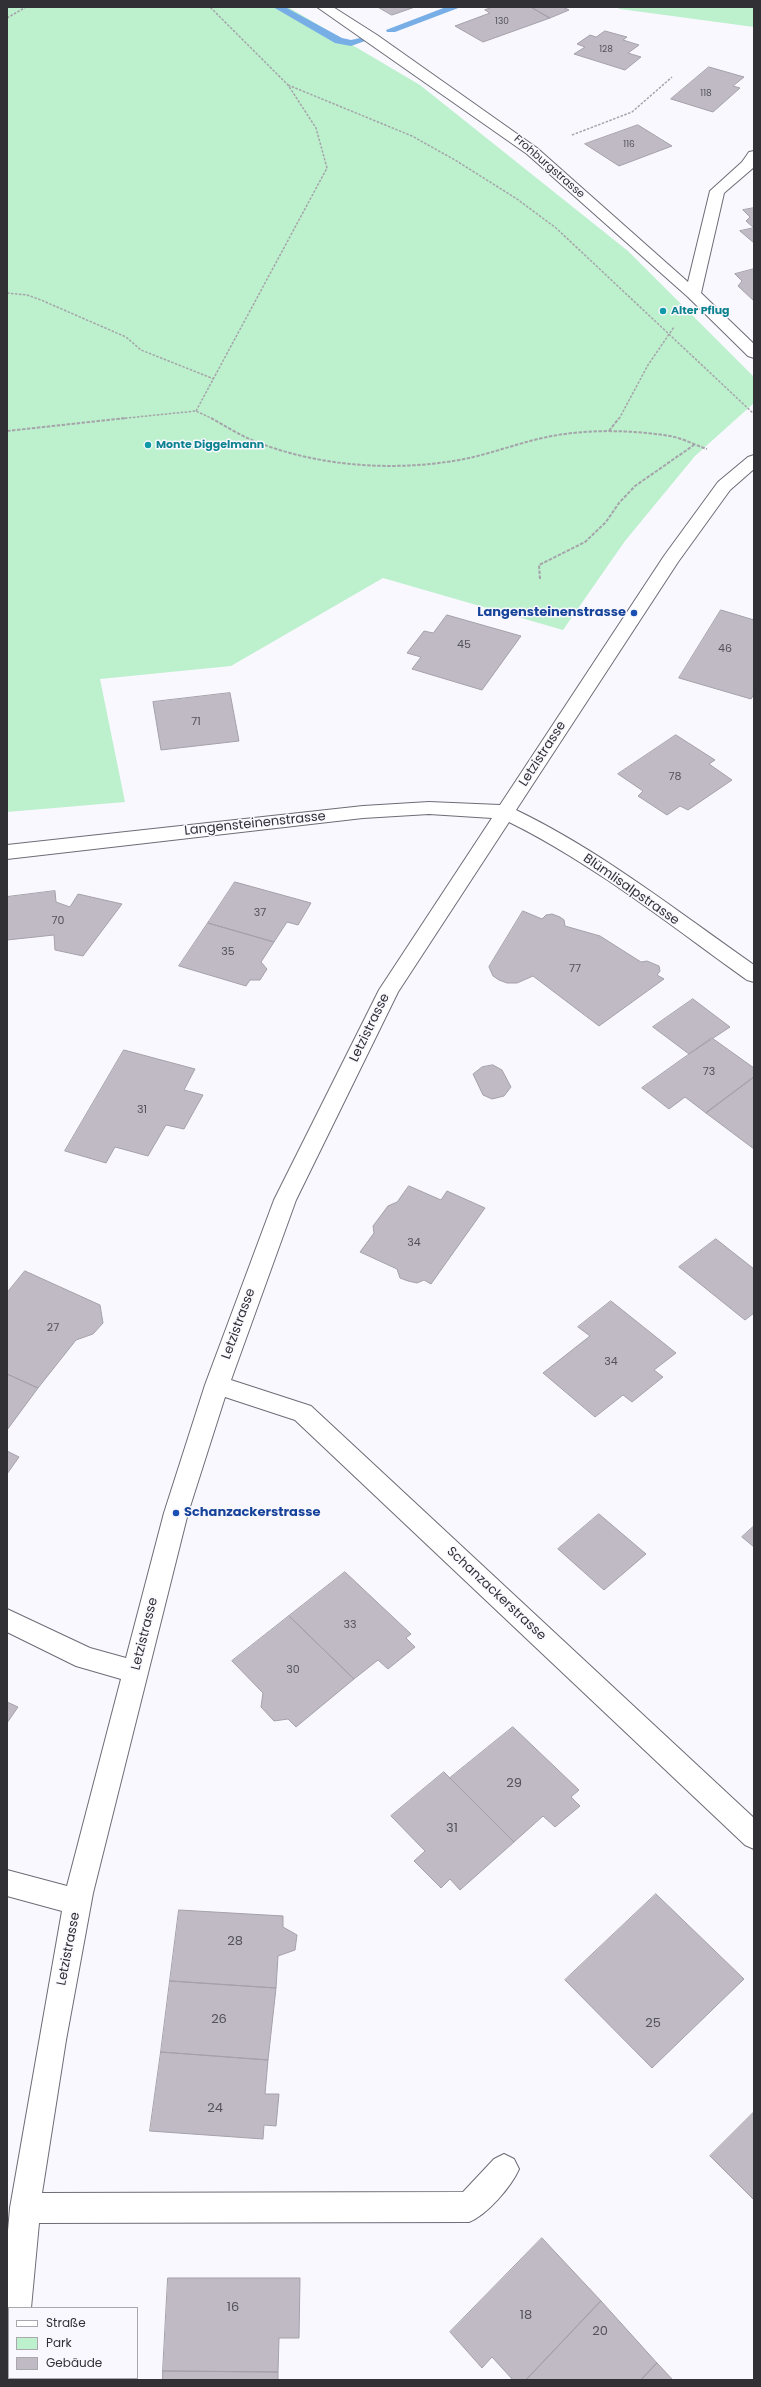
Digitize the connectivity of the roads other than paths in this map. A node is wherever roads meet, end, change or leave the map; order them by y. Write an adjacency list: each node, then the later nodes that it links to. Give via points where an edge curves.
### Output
1 (324, 7): 3 (street, Frohburgstrasse, via 404,59 532,151)
2 (752, 162): 3 (street, via 717,191)
3 (693, 294): 4 (street, Frohburgstrasse)
4 (754, 353)
5 (754, 460): 6 (street, Letzistrasse, via 724,486 670,560)
6 (504, 812): 7 (street, Langensteinenstrasse, via 429,808 363,812); 8 (street, Blümlisalpstrasse, via 547,833 609,873); 9 (street, Letzistrasse, via 389,990 285,1200)
7 (7, 852)
8 (754, 976)
9 (217, 1385): 11 (street, Letzistrasse, via 176,1513); 12 (street, Schanzackerstrasse, via 303,1413)
10 (7, 1620): 11 (street, via 85,1658)
11 (136, 1672): 14 (street, Letzistrasse)
12 (754, 1836)
13 (7, 1883): 14 (street)
14 (78, 1902): 16 (street, Letzistrasse, via 52,2040)
15 (504, 2169): 16 (street, via 469,2207)
16 (25, 2208): 17 (street, Letzistrasse)
17 (16, 2307)

